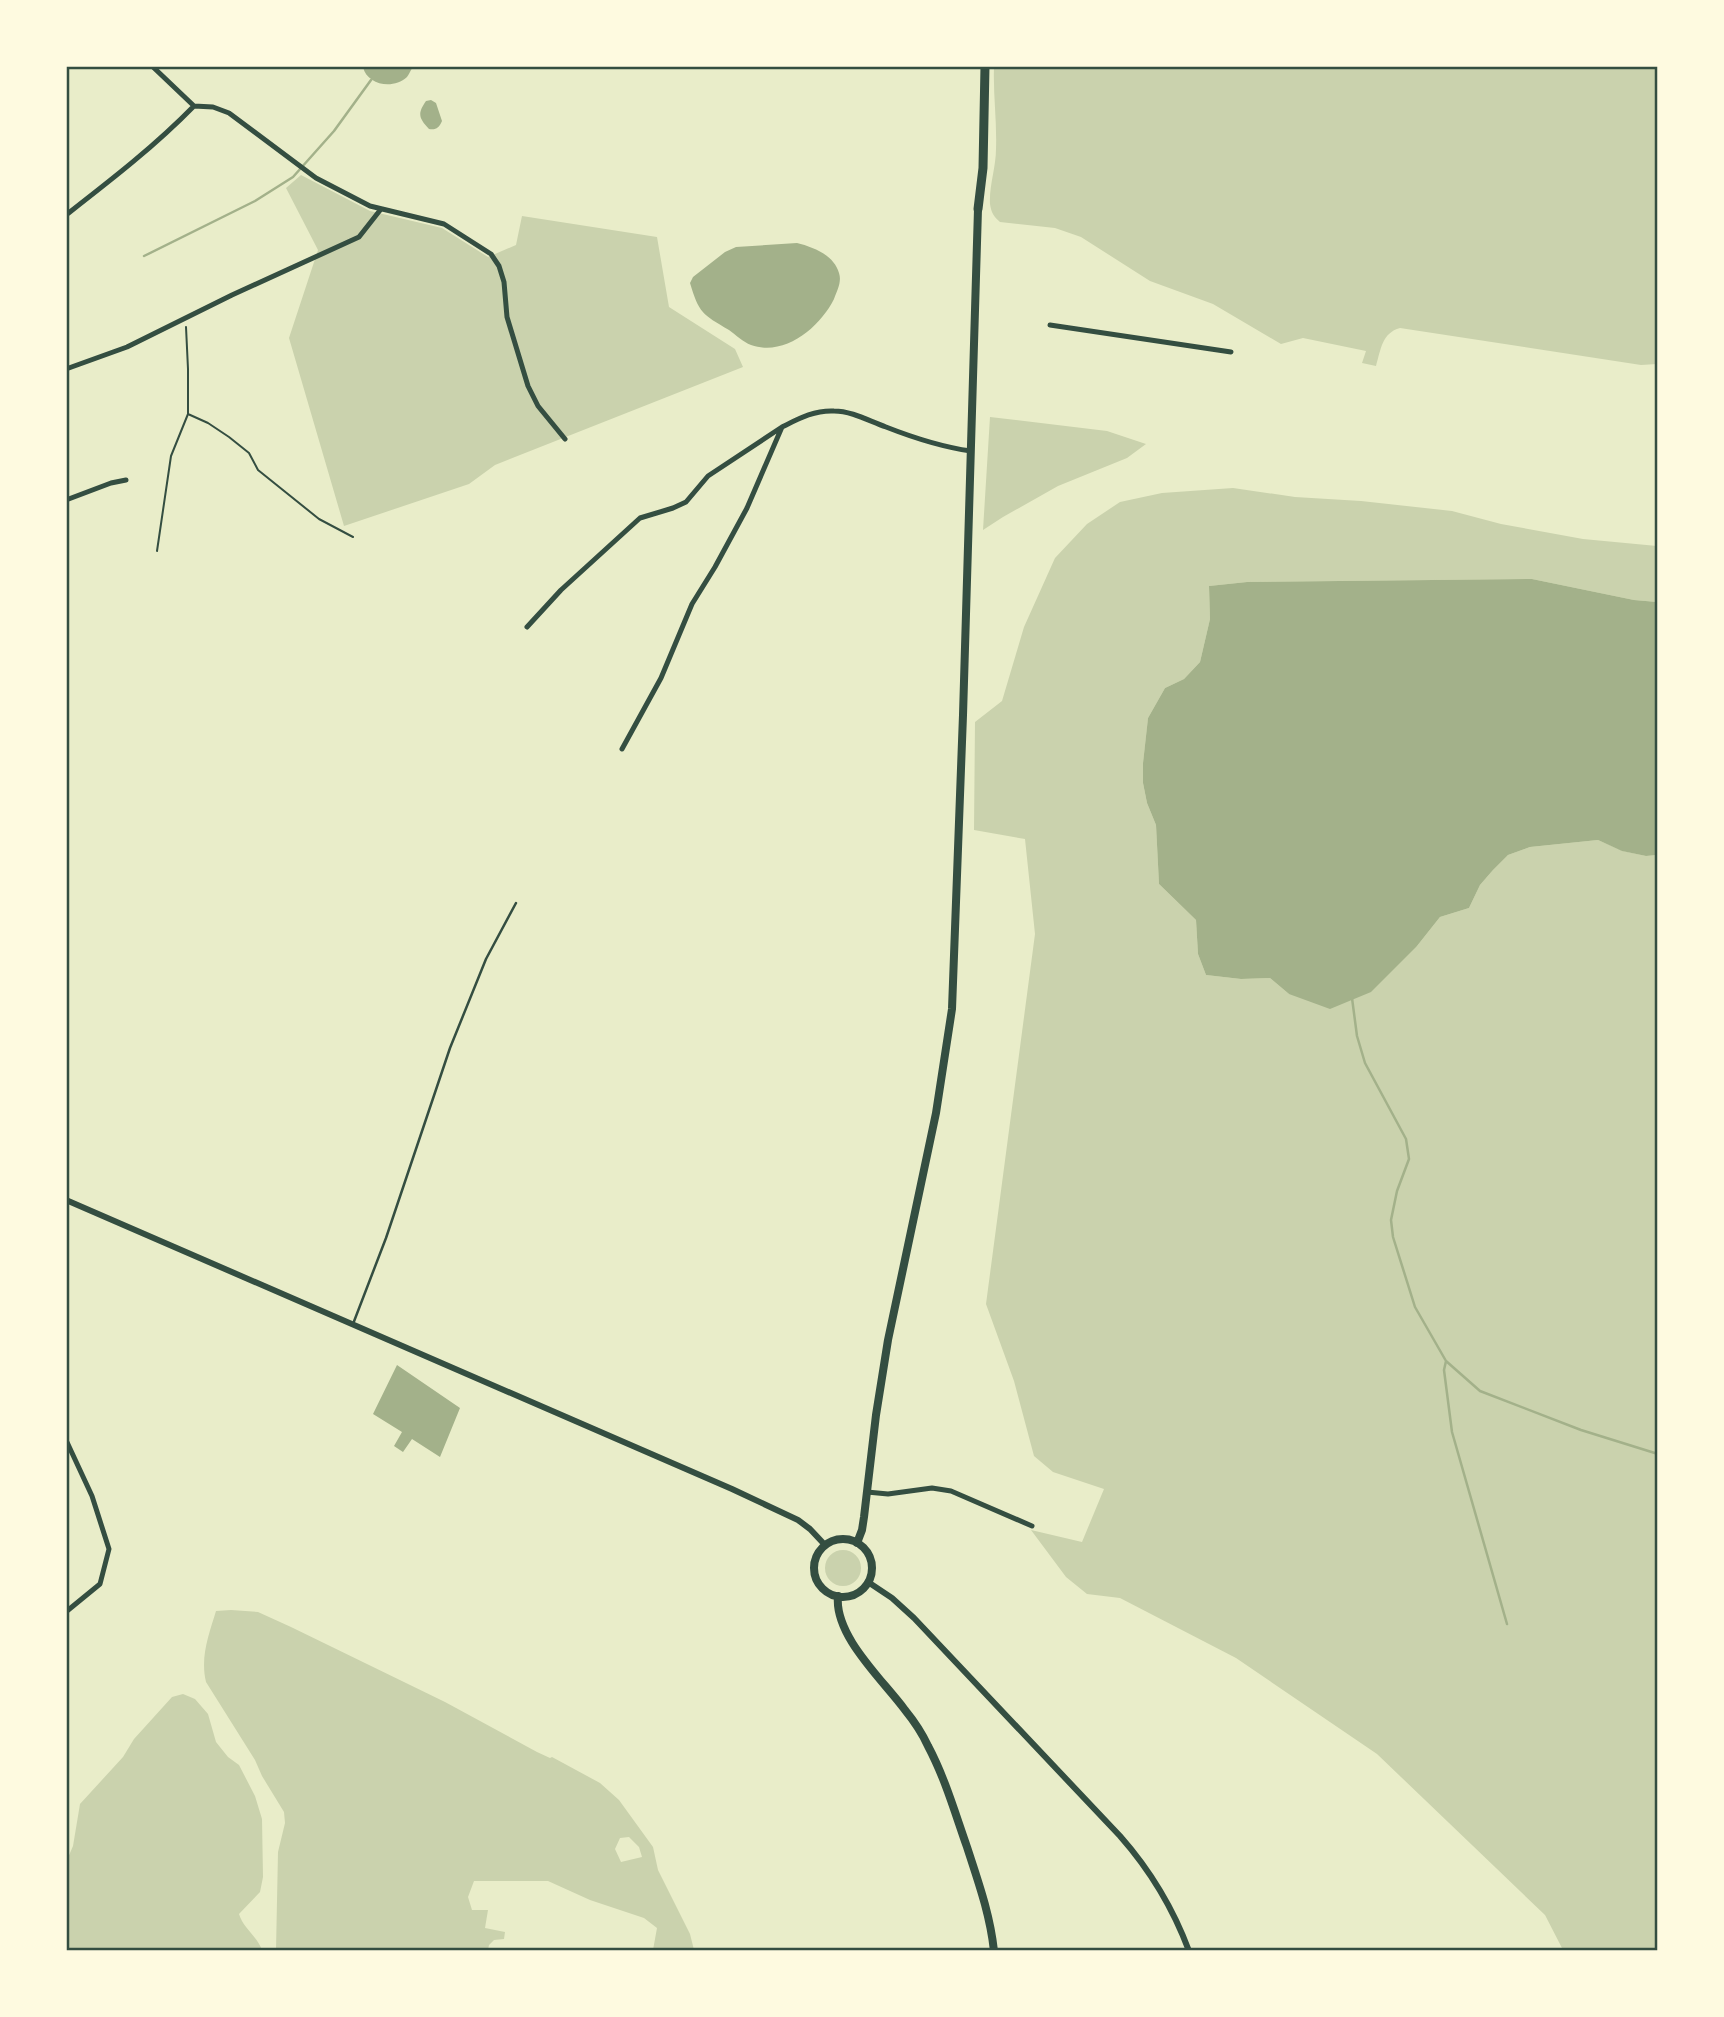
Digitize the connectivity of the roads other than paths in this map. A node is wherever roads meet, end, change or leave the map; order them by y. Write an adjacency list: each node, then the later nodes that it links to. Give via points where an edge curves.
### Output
1 (152, 66): 4 (street)
2 (980, 66): 6 (highway)
3 (985, 66): 6 (highway)
4 (194, 106): 5 (street, via 229,113 316,178); 7 (street, via 129,167)
5 (381, 209): 10 (street, via 359,237 127,347); 12 (street, via 444,224 491,254 504,282 508,317 528,386)
6 (978, 209): 13 (main road)
7 (66, 215)
8 (1050, 326): 9 (street)
9 (1231, 352)
10 (66, 369)
11 (782, 427): 13 (street, via 810,414 833,411); 16 (street, via 708,476 686,502 640,518); 17 (street, via 747,508 692,604 661,678)
12 (565, 439)
13 (971, 451): 22 (main road, via 952,1009 888,1340)
14 (126, 480): 15 (street)
15 (66, 500)
16 (527, 627)
17 (622, 749)
18 (516, 904): 20 (lane, via 485,958 450,1048)
19 (66, 1200): 20 (street)
20 (353, 1324): 25 (street, via 774,1508 806,1526)
21 (66, 1440): 28 (street, via 92,1496 108,1549 100,1584)
22 (867, 1492): 23 (street, via 951,1491); 24 (main road)
23 (1032, 1526)
24 (857, 1543): 25 (main road, via 840,1539); 26 (main road, via 872,1563)
25 (825, 1545): 27 (main road, via 814,1570 822,1587)
26 (868, 1582): 27 (main road, via 854,1595); 30 (street, via 914,1618 1126,1843 1165,1898)
27 (838, 1597): 29 (main road, via 849,1634 906,1711 936,1762 982,1893)
28 (67, 1611)
29 (994, 1951)
30 (1189, 1951)

